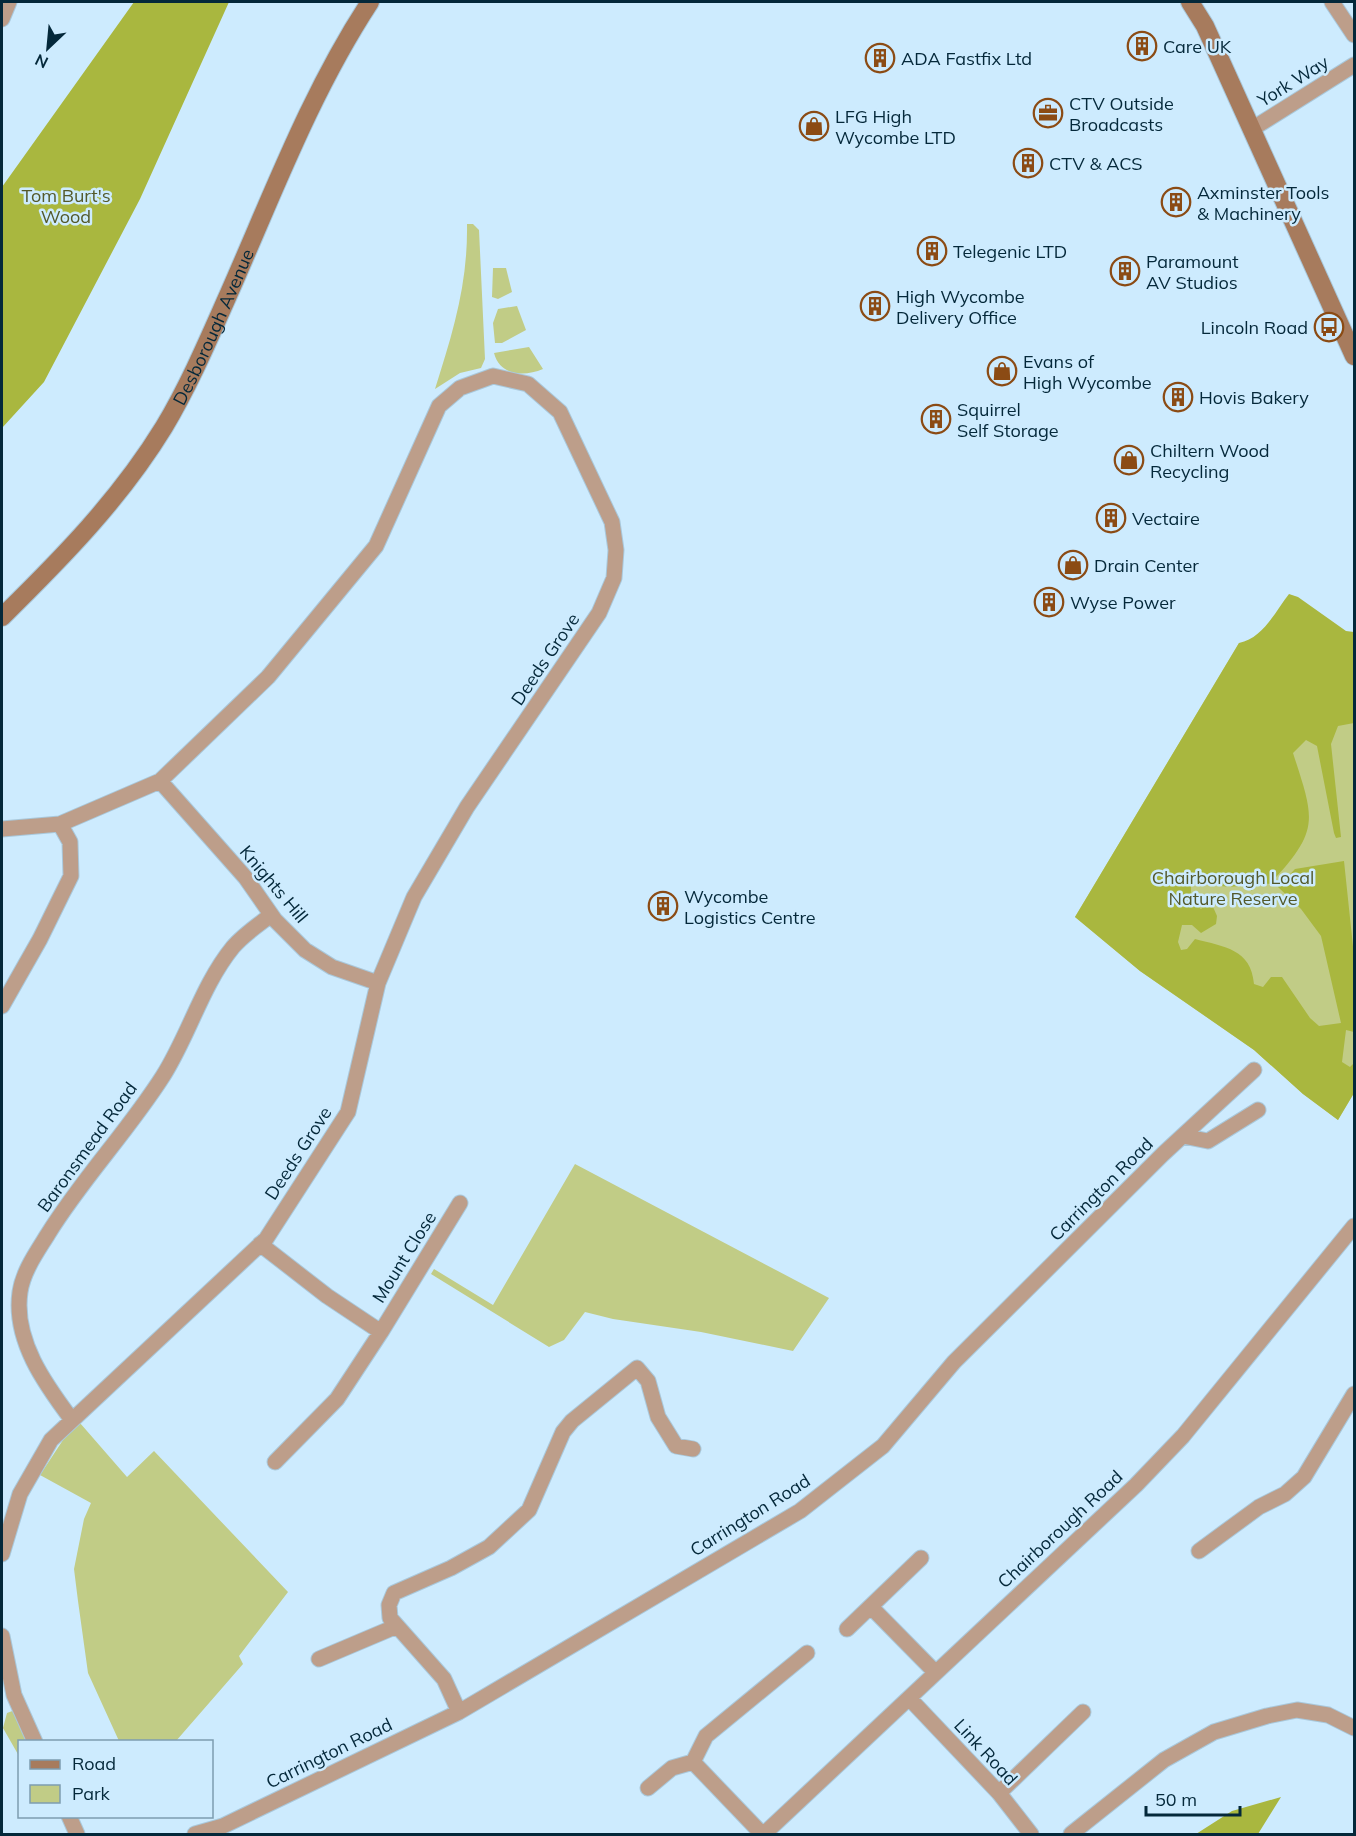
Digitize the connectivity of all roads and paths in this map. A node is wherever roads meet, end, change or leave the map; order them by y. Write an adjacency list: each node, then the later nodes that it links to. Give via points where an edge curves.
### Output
1 (370, 2): 8 (street, Desborough Avenue, via 325,77 195,369 165,425 141,463 75,545)
2 (1190, 2): 6 (street)
3 (1332, 2): 4 (street)
4 (1354, 35)
5 (1354, 65): 6 (street, York Way)
6 (1252, 129): 7 (street)
7 (1354, 356)
8 (2, 617)
9 (160, 781): 10 (street, Deeds Grove); 12 (street, Knights Hill, via 245,877); 13 (street, Deeds Grove, via 268,677 376,546 439,406 460,388 493,376 528,384 560,412 612,522 614,578 599,614 467,807 414,897)
10 (60, 824): 11 (street, Deeds Grove); 14 (street, via 70,842 71,876)
11 (2, 829)
12 (271, 915): 13 (street, Knights Hill, via 313,955 332,967); 23 (street, Baronsmead Road, via 233,947 146,1103 54,1224 29,1265 20,1292 29,1351 42,1378)
13 (378, 983): 20 (street, Deeds Grove, via 348,1112)
14 (2, 1006)
15 (1254, 1070): 17 (street, Carrington Road)
16 (1258, 1110): 17 (street, via 1208,1141)
17 (1183, 1136): 37 (street, Carrington Road, via 954,1362 883,1446 800,1511)
18 (460, 1203): 21 (street, Mount Close)
19 (1354, 1226): 35 (street, Chairborough Road, via 1175,1444)
20 (260, 1245): 21 (street, Mount Close); 23 (street, Deeds Grove)
21 (381, 1332): 25 (street, Mount Close, via 337,1399)
22 (1354, 1394): 26 (street, via 1304,1478)
23 (72, 1420): 27 (street, Deeds Grove, via 51,1440 20,1494)
24 (693, 1449): 30 (street, via 676,1446 658,1417 648,1381 637,1368 563,1432 529,1510 489,1547 394,1593 389,1605 390,1618)
25 (275, 1462)
26 (1199, 1551)
27 (2, 1554)
28 (921, 1558): 29 (street)
29 (871, 1607): 31 (street); 35 (street)
30 (397, 1626): 34 (street); 37 (street, via 444,1679)
31 (847, 1629)
32 (2, 1636): 40 (street, via 14,1695)
33 (807, 1653): 41 (street, via 706,1736)
34 (319, 1659)
35 (935, 1672): 36 (street, Chairborough Road)
36 (909, 1698): 43 (street, Link Road); 47 (street, Chairborough Road)
37 (459, 1712): 46 (street, Carrington Road, via 222,1826)
38 (1083, 1712): 43 (street)
39 (1354, 1728): 49 (street, via 1328,1715 1298,1710 1214,1732 1164,1760)
40 (34, 1740)
41 (693, 1762): 42 (street, via 672,1768); 47 (street)
42 (648, 1788)
43 (999, 1793): 48 (street, Link Road)
44 (70, 1818): 45 (street)
45 (77, 1834)
46 (195, 1834)
47 (763, 1834)
48 (1031, 1834)
49 (1071, 1834)

